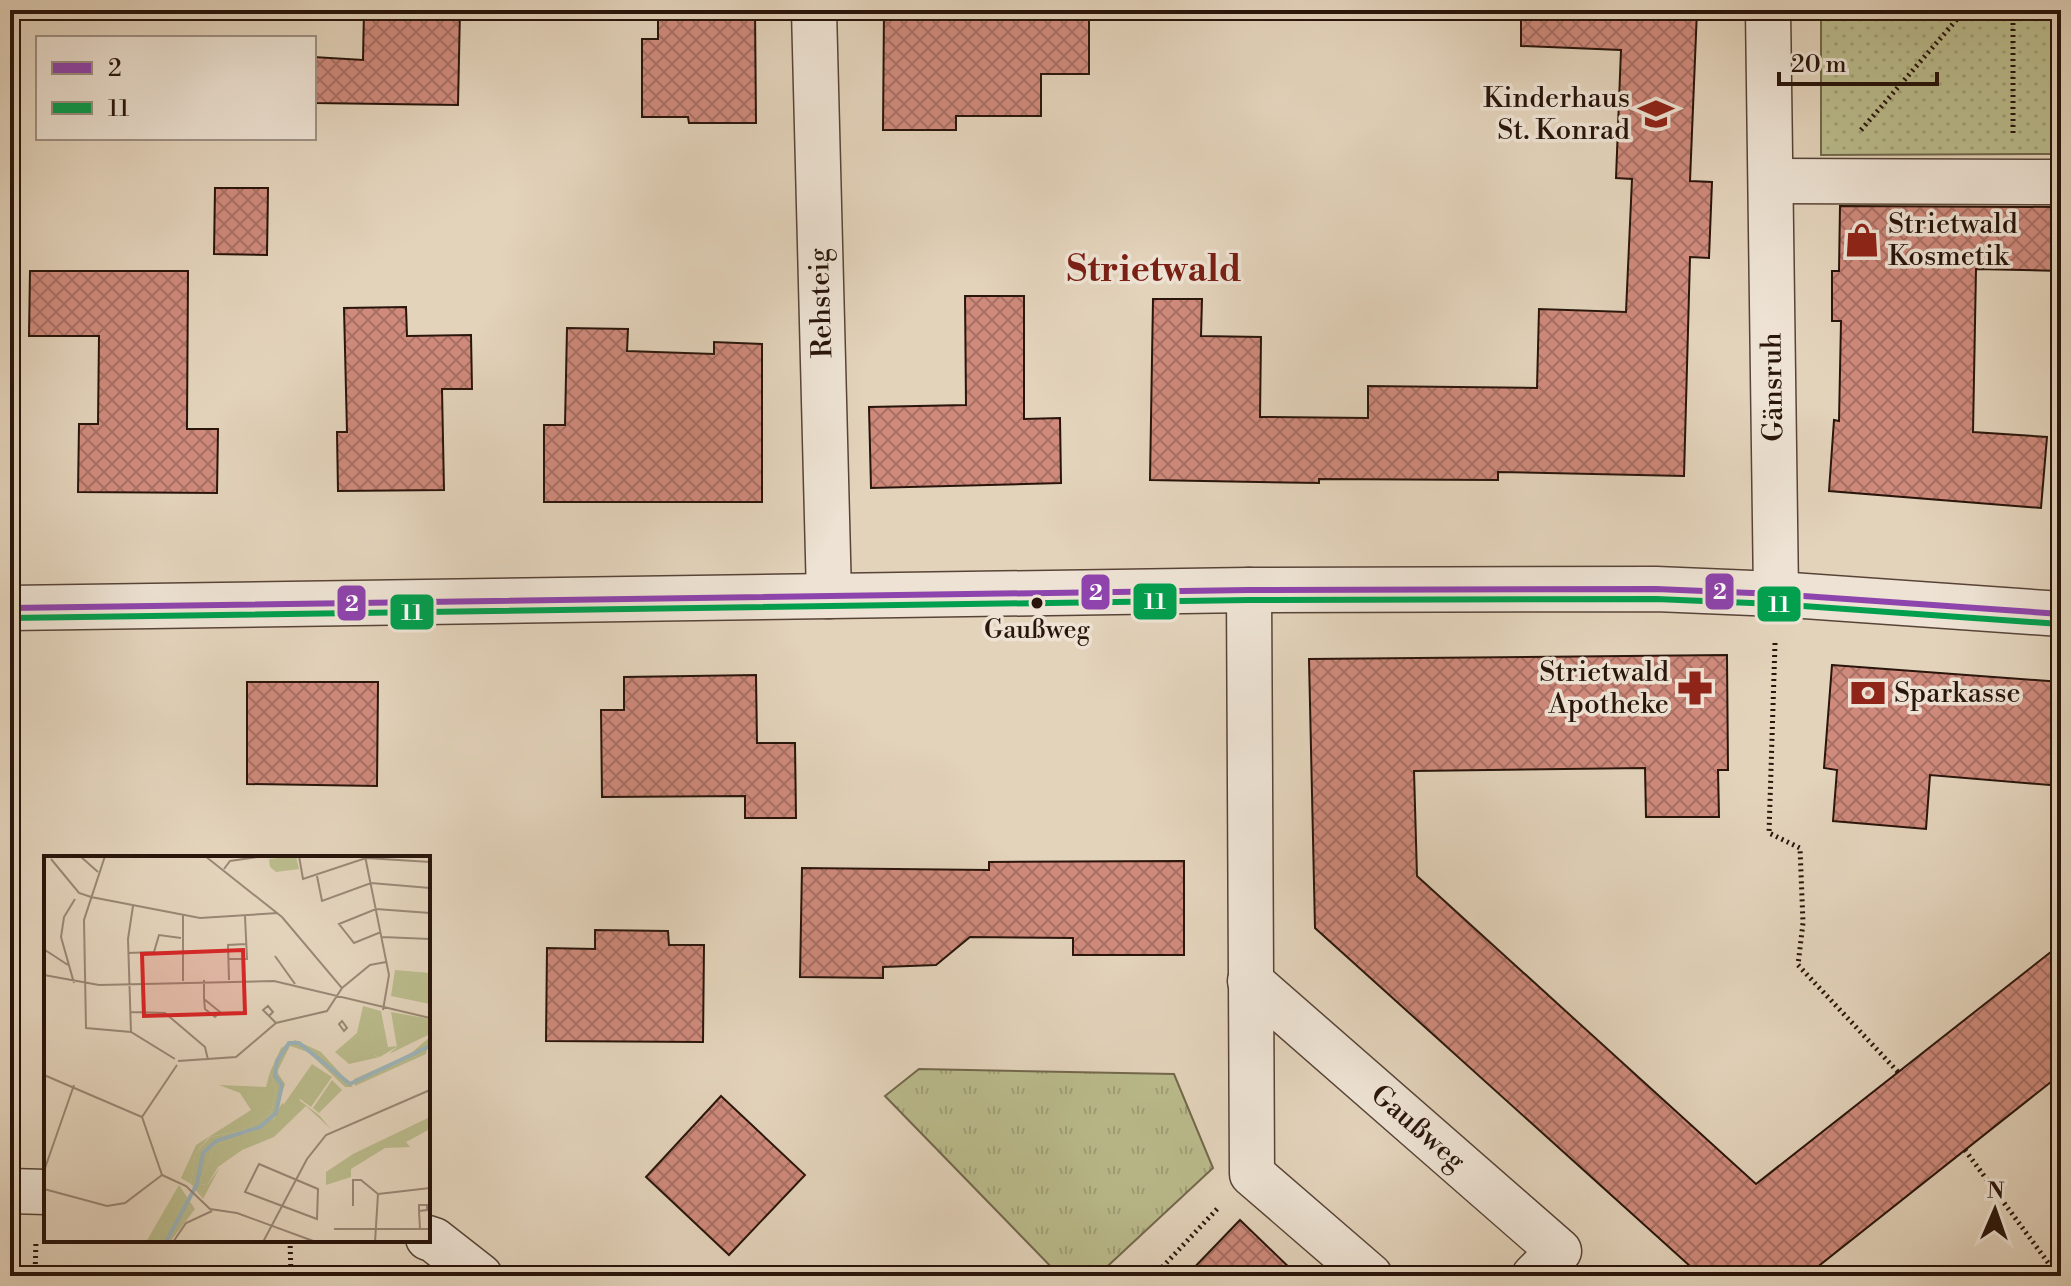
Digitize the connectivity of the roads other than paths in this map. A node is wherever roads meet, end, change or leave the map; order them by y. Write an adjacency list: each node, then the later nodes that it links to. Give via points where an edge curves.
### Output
1 (814, 10): 7 (street, Rehsteig)
2 (1768, 10): 3 (street, Gänsruh)
3 (1771, 181): 4 (street); 6 (street, Gänsruh)
4 (2061, 182)
5 (1249, 590): 6 (street, via 1656,589); 7 (street); 10 (street)
6 (1776, 594): 9 (street)
7 (829, 596): 8 (street)
8 (10, 608)
9 (2061, 614)
10 (1250, 981): 15 (street, via 1252,1174); 16 (street, Gaußweg, via 1559,1251)
11 (10, 1191): 12 (street)
12 (44, 1192)
13 (430, 1239): 14 (street)
14 (480, 1276)
15 (1370, 1276)
16 (1534, 1276)

